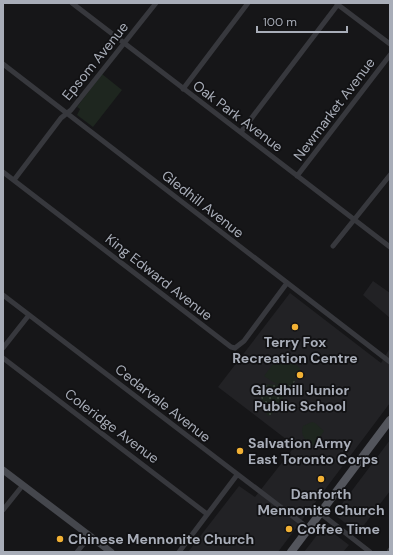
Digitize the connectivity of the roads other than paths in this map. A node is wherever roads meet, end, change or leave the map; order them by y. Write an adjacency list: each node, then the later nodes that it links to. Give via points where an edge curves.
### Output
1 (72, 3): 5 (street, Oak Park Avenue)
2 (156, 3): 5 (street, Epsom Avenue)
3 (248, 3): 9 (street)
4 (338, 4): 6 (street); 11 (street)
5 (124, 44): 9 (street, Oak Park Avenue); 10 (street, Epsom Avenue)
6 (390, 44)
7 (390, 55): 14 (street, Newmarket Avenue)
8 (3, 64): 10 (street, Gledhill Avenue)
9 (183, 89): 11 (street, Oak Park Avenue)
10 (66, 114): 15 (street, Epsom Avenue); 19 (street, Gledhill Avenue)
11 (241, 132): 14 (street, Oak Park Avenue)
12 (3, 172): 15 (street, King Edward Avenue)
13 (390, 175): 16 (street)
14 (297, 176): 16 (street, Oak Park Avenue)
15 (14, 180): 19 (street, King Edward Avenue, via 231,347 235,348 244,341)
16 (354, 221): 17 (street); 18 (street, Oak Park Avenue)
17 (333, 246)
18 (390, 247)
19 (287, 283): 24 (street, Gledhill Avenue)
20 (3, 295): 21 (street, Cedarvale Avenue)
21 (29, 315): 22 (street); 27 (street, Cedarvale Avenue)
22 (3, 348)
23 (3, 358): 31 (street, Coleridge Avenue)
24 (390, 362)
25 (390, 420): 30 (main road)
26 (3, 470): 28 (main road)
27 (237, 475): 31 (street); 32 (street, Cedarvale Avenue)
28 (23, 485): 29 (street); 33 (main road)
29 (3, 510)
30 (320, 513): 32 (main road); 38 (street)
31 (207, 514): 36 (street)
32 (308, 528): 37 (main road)
33 (90, 536): 34 (street); 35 (main road)
34 (78, 552)
35 (111, 552)
36 (179, 552)
37 (291, 552)
38 (370, 552)

